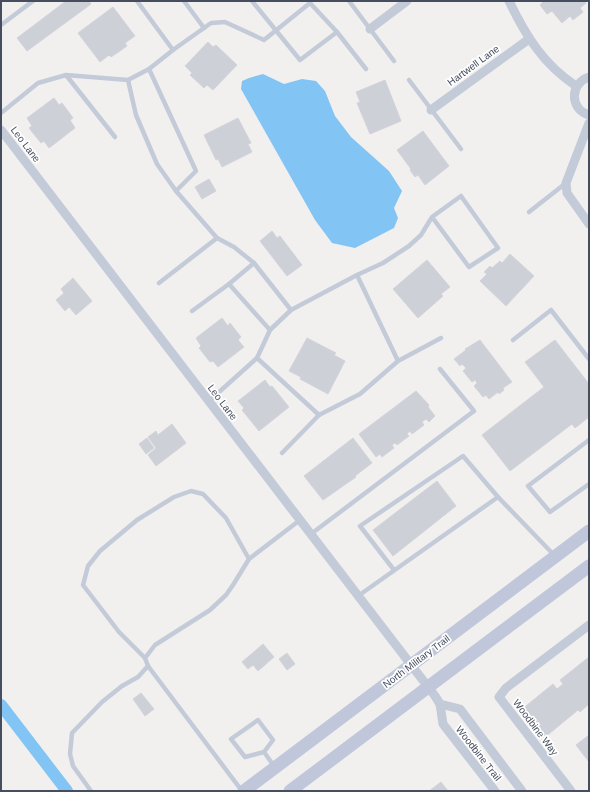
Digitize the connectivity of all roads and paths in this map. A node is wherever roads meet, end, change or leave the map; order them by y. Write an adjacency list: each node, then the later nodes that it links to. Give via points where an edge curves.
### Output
1 (33, 1): 8 (lane)
2 (137, 1): 14 (lane)
3 (184, 1): 9 (lane)
4 (252, 1): 11 (lane)
5 (349, 1): 10 (lane)
6 (407, 1): 10 (street)
7 (509, 1): 13 (street)
8 (1, 24)
9 (204, 28): 11 (lane, via 211,23 225,22 264,40); 14 (lane)
10 (370, 29): 15 (lane)
11 (276, 31): 12 (lane, via 310,3); 12 (lane, via 300,60)
12 (337, 32): 16 (lane)
13 (529, 39): 22 (street, via 556,70); 23 (street, Hartwell Lane)
14 (173, 50): 17 (lane)
15 (394, 61)
16 (366, 68)
17 (149, 69): 20 (lane); 31 (lane, via 196,171)
18 (66, 75): 20 (lane); 24 (lane, via 38,83); 28 (lane)
19 (589, 77): 22 (street)
20 (128, 80): 31 (lane, via 136,115 157,164)
21 (409, 80): 23 (lane)
22 (576, 86): 25 (street, via 575,102 580,111)
23 (431, 110): 29 (lane)
24 (1, 113)
25 (589, 115)
26 (589, 123): 30 (street)
27 (1, 130): 49 (street, Leo Lane)
28 (115, 137)
29 (460, 149)
30 (566, 183): 32 (lane); 34 (street, via 567,193)
31 (176, 191): 35 (lane)
32 (529, 212)
33 (432, 217): 33 (lane, via 461,196 498,248 469,267); 37 (lane, via 421,235 409,246 383,263)
34 (589, 224)
35 (217, 238): 36 (lane, via 234,247); 38 (lane)
36 (254, 263): 39 (lane); 40 (lane)
37 (357, 275): 40 (lane); 47 (lane)
38 (159, 283)
39 (229, 284): 41 (lane); 42 (lane)
40 (291, 310): 42 (lane)
41 (192, 311)
42 (270, 330): 45 (lane)
43 (441, 338): 47 (lane)
44 (513, 340): 46 (lane, via 551,310)
45 (257, 358): 49 (lane); 50 (lane)
46 (589, 359)
47 (398, 361): 50 (lane, via 360,394)
48 (440, 369): 57 (lane, via 474,411)
49 (209, 401): 55 (street, Leo Lane)
50 (319, 415): 52 (lane)
51 (589, 440): 53 (lane, via 528,486 550,512)
52 (282, 453)
53 (589, 484)
54 (498, 497): 58 (lane); 62 (lane); 62 (lane, via 463,456 360,526)
55 (300, 520): 57 (street, Leo Lane); 60 (lane)
56 (589, 531): 58 (main road, North Military Trail)
57 (311, 534): 64 (street, Leo Lane)
58 (556, 556): 67 (main road, North Military Trail)
59 (589, 557): 63 (main road)
60 (249, 558): 66 (lane, via 226,595 210,610 156,645); 66 (lane, via 226,518 204,494 190,491 137,520 100,551 88,566 83,585 119,632)
61 (589, 566): 63 (main road)
62 (394, 570): 64 (lane)
63 (553, 593): 69 (main road)
64 (358, 596): 67 (street, Leo Lane)
65 (589, 625): 73 (street, Woodbine Way, via 506,688 500,697)
66 (145, 658): 68 (lane)
67 (411, 665): 69 (street, Leo Lane); 72 (main road, North Military Trail)
68 (148, 666): 74 (lane, via 138,677 102,702 72,733 70,754 73,766); 75 (lane)
69 (428, 687): 70 (street, Woodbine Trail); 76 (main road)
70 (440, 704): 77 (street, Woodbine Trail, via 443,724); 78 (street, via 460,709)
71 (264, 752): 71 (lane, via 273,740 258,720 231,739 245,757); 72 (lane)
72 (275, 768): 75 (main road, North Military Trail)
73 (566, 789)
74 (92, 791)
75 (243, 791)
76 (290, 791)
77 (495, 791)
78 (522, 791)

